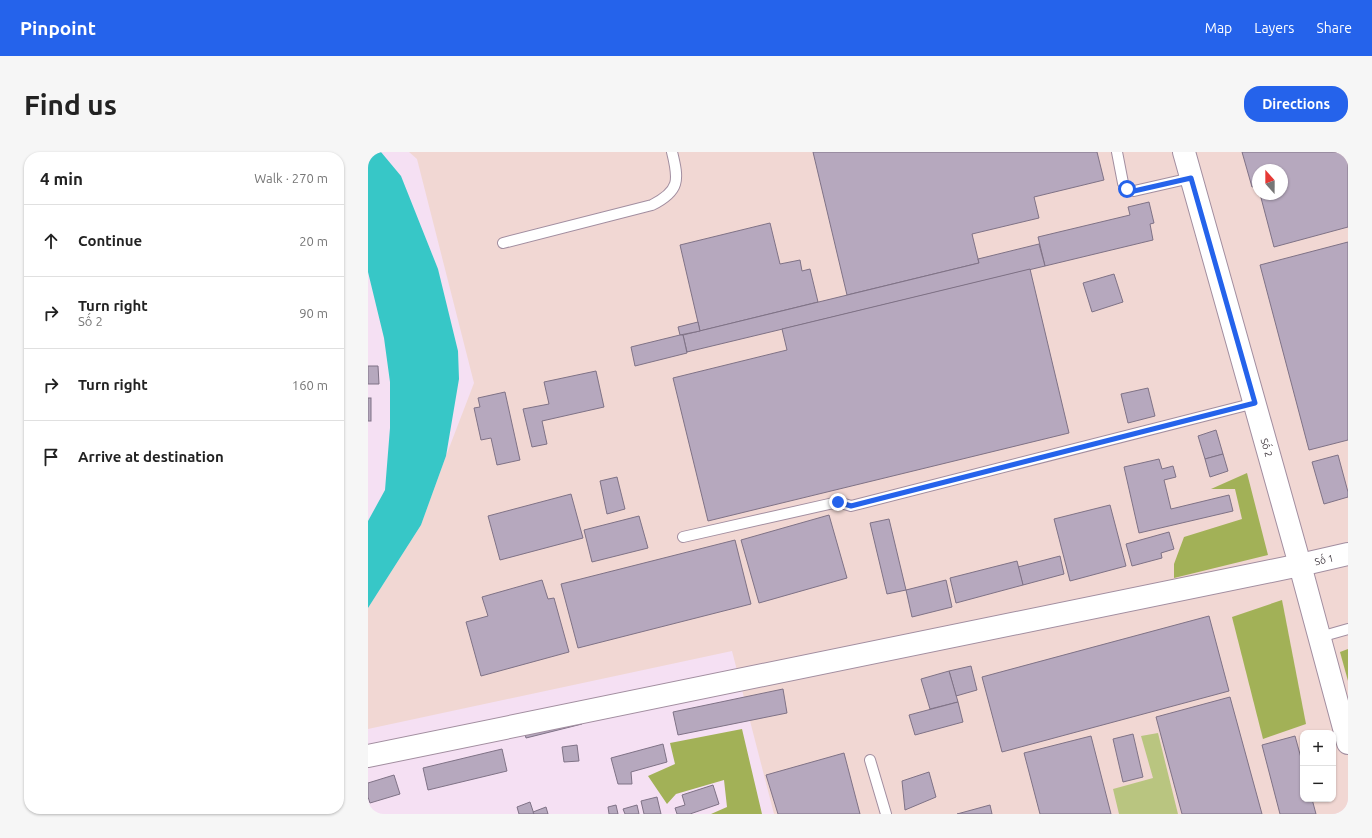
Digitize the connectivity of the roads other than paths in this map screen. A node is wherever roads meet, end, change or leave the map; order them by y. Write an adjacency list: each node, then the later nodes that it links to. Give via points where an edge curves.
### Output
1 (672, 152): 5 (lane, via 676,180 674,189 666,198 652,205)
2 (1117, 152): 4 (lane, via 1123,183 1127,189 1134,191)
3 (1184, 152): 4 (street, Số 2)
4 (1191, 178): 6 (street, Số 2)
5 (503, 243)
6 (1255, 403): 7 (lane, via 851,506 838,502); 9 (street, Số 2)
7 (683, 537)
8 (1348, 554): 9 (street, Số 1)
9 (1300, 565): 11 (street, Số 2); 13 (street, Số 1)
10 (1348, 629): 11 (lane)
11 (1320, 637): 12 (street, Số 2)
12 (1348, 743)
13 (368, 756)
14 (870, 760): 15 (lane)
15 (886, 814)

